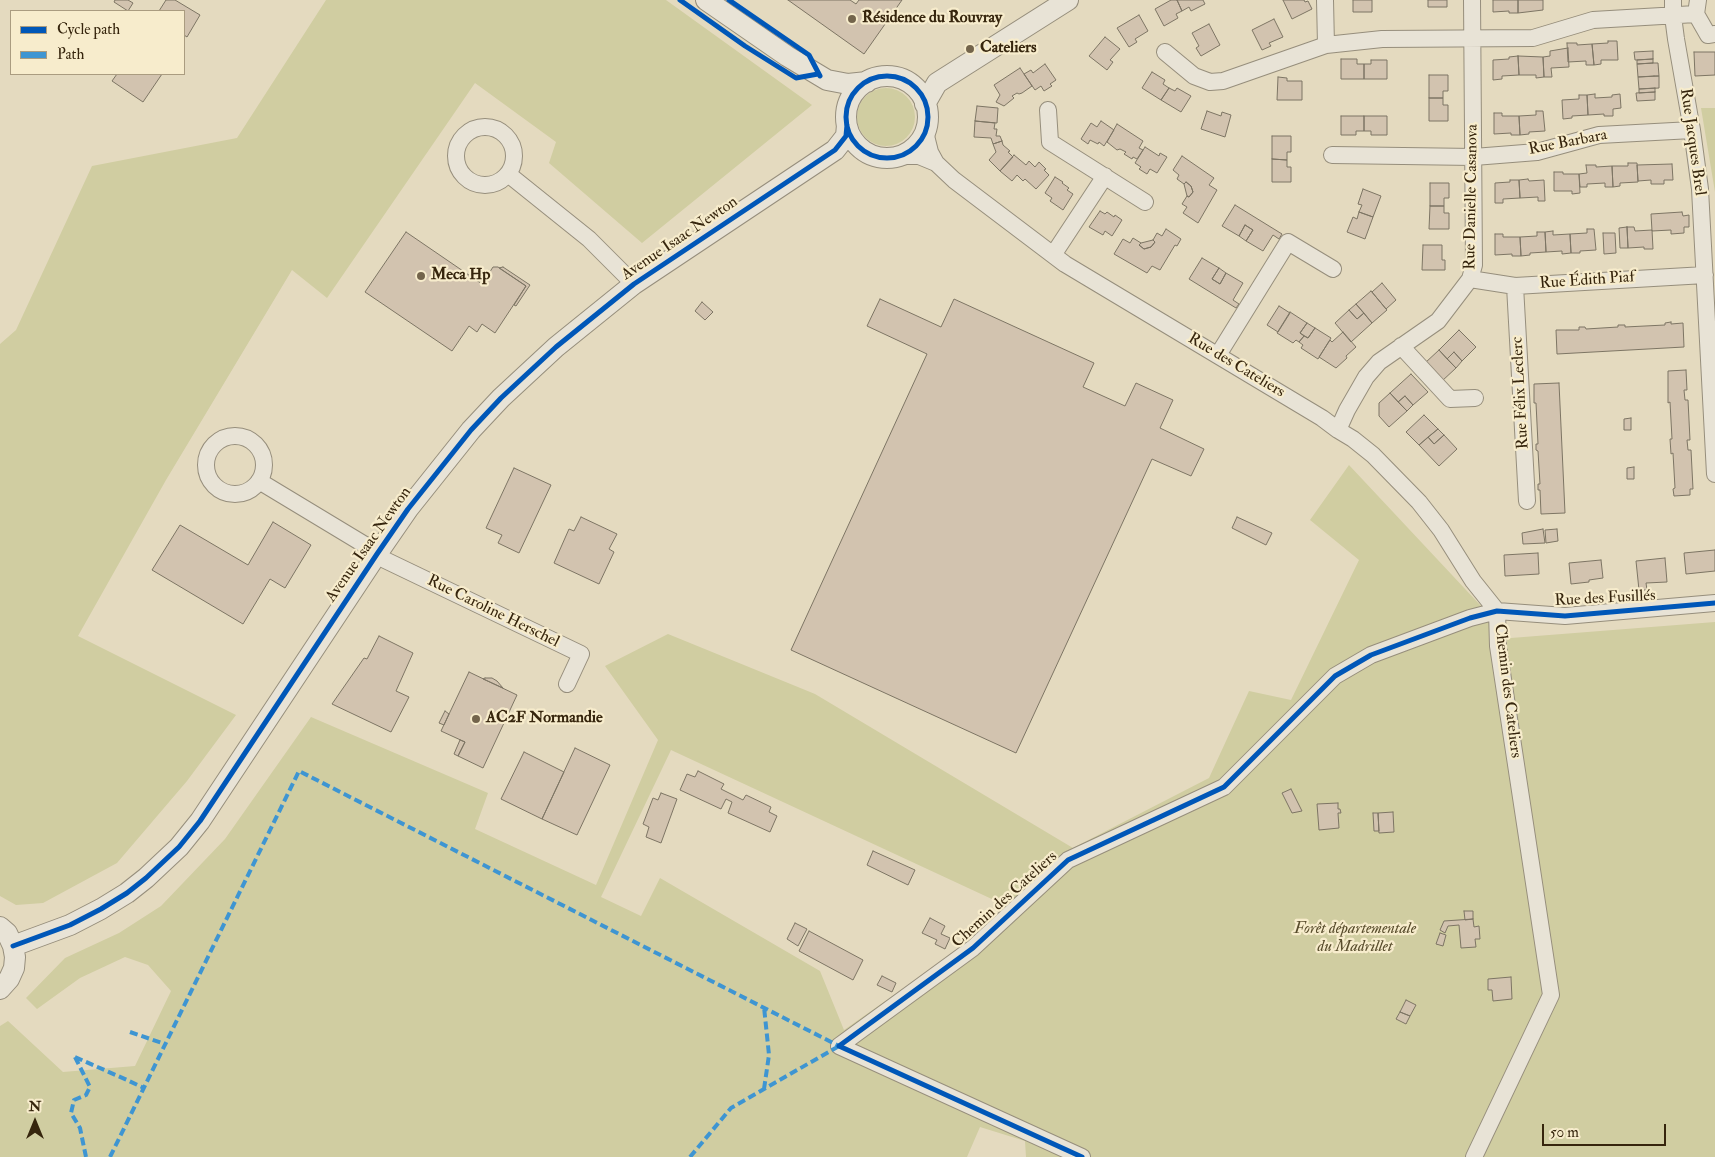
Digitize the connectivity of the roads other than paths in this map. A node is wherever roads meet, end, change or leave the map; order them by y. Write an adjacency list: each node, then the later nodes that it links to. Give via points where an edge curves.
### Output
1 (706, 0): 11 (street)
2 (1068, 0): 14 (street)
3 (1325, 0): 9 (street)
4 (1472, 0): 8 (street, Rue Danielle Casanova)
5 (1697, 7): 6 (street); 7 (street, via 1708,35)
6 (1673, 8): 8 (street, via 1593,20 1533,38); 18 (street, Rue Jacques Brel)
7 (1715, 34)
8 (1473, 39): 9 (street, via 1382,39); 23 (street, Rue Danielle Casanova)
9 (1326, 45): 10 (street, via 1223,81 1210,82 1194,76)
10 (1166, 52)
11 (827, 80): 12 (street, via 848,84); 17 (street, via 846,102)
12 (867, 82): 13 (street, via 887,76); 17 (street, via 854,93)
13 (907, 82): 14 (street); 15 (street, via 915,87)
14 (936, 83): 15 (street)
15 (925, 104): 19 (street)
16 (1048, 110): 27 (street, via 1050,142)
17 (847, 117): 20 (street, via 852,138); 24 (street, Avenue Isaac Newton, via 846,136)
18 (1692, 130): 23 (street, Rue Barbara, via 1599,135 1537,152); 31 (street, Rue Jacques Brel, via 1700,189)
19 (925, 132): 22 (street, via 914,148); 25 (street, Rue des Cateliers)
20 (862, 150): 22 (street, via 873,156); 24 (street, Avenue Isaac Newton)
21 (1332, 155): 23 (street, Rue Barbara)
22 (897, 156): 25 (street, Rue des Cateliers, via 919,156)
23 (1474, 157): 32 (street, Rue Danielle Casanova, via 1474,265)
24 (822, 159): 33 (street, Avenue Isaac Newton)
25 (936, 163): 29 (street, Rue des Cateliers)
26 (508, 174): 33 (street, via 589,238)
27 (1105, 176): 28 (street); 29 (street)
28 (1145, 202)
29 (1053, 255): 37 (street, Rue des Cateliers)
30 (1333, 269): 37 (street, via 1288,242)
31 (1705, 275): 34 (street, Rue Édith Piaf); 35 (street, Rue Jacques Brel)
32 (1470, 279): 34 (street, Rue Édith Piaf); 36 (street, Rue Danielle Casanova, via 1438,321)
33 (634, 284): 43 (street, Avenue Isaac Newton, via 531,369 471,430)
34 (1515, 286): 42 (street, Rue Félix Leclerc)
35 (1711, 314): 40 (street, Rue Jacques Brel)
36 (1401, 346): 38 (street, via 1450,399); 39 (street, Rue Danielle Casanova, via 1379,362 1366,377)
37 (1218, 355): 39 (street, Rue des Cateliers)
38 (1475, 398)
39 (1338, 430): 45 (street, Rue des Cateliers, via 1374,455 1419,502)
40 (1715, 474)
41 (259, 481): 43 (street)
42 (1527, 501)
43 (377, 554): 46 (street, Rue Caroline Herschel, via 581,654); 48 (street, Avenue Isaac Newton, via 179,847 146,878 101,909)
44 (1715, 603): 45 (street, Rue des Fusillés, via 1565,616)
45 (1497, 611): 50 (street, Chemin des Cateliers, via 1371,655 1335,676 1224,786 1068,860 972,948 839,1046); 51 (street, Chemin des Cateliers, via 1498,646 1551,995)
46 (567, 684)
47 (0, 927): 48 (street)
48 (13, 946): 49 (street, via 14,968)
49 (0, 989)
50 (1082, 1157)
51 (1474, 1157)

